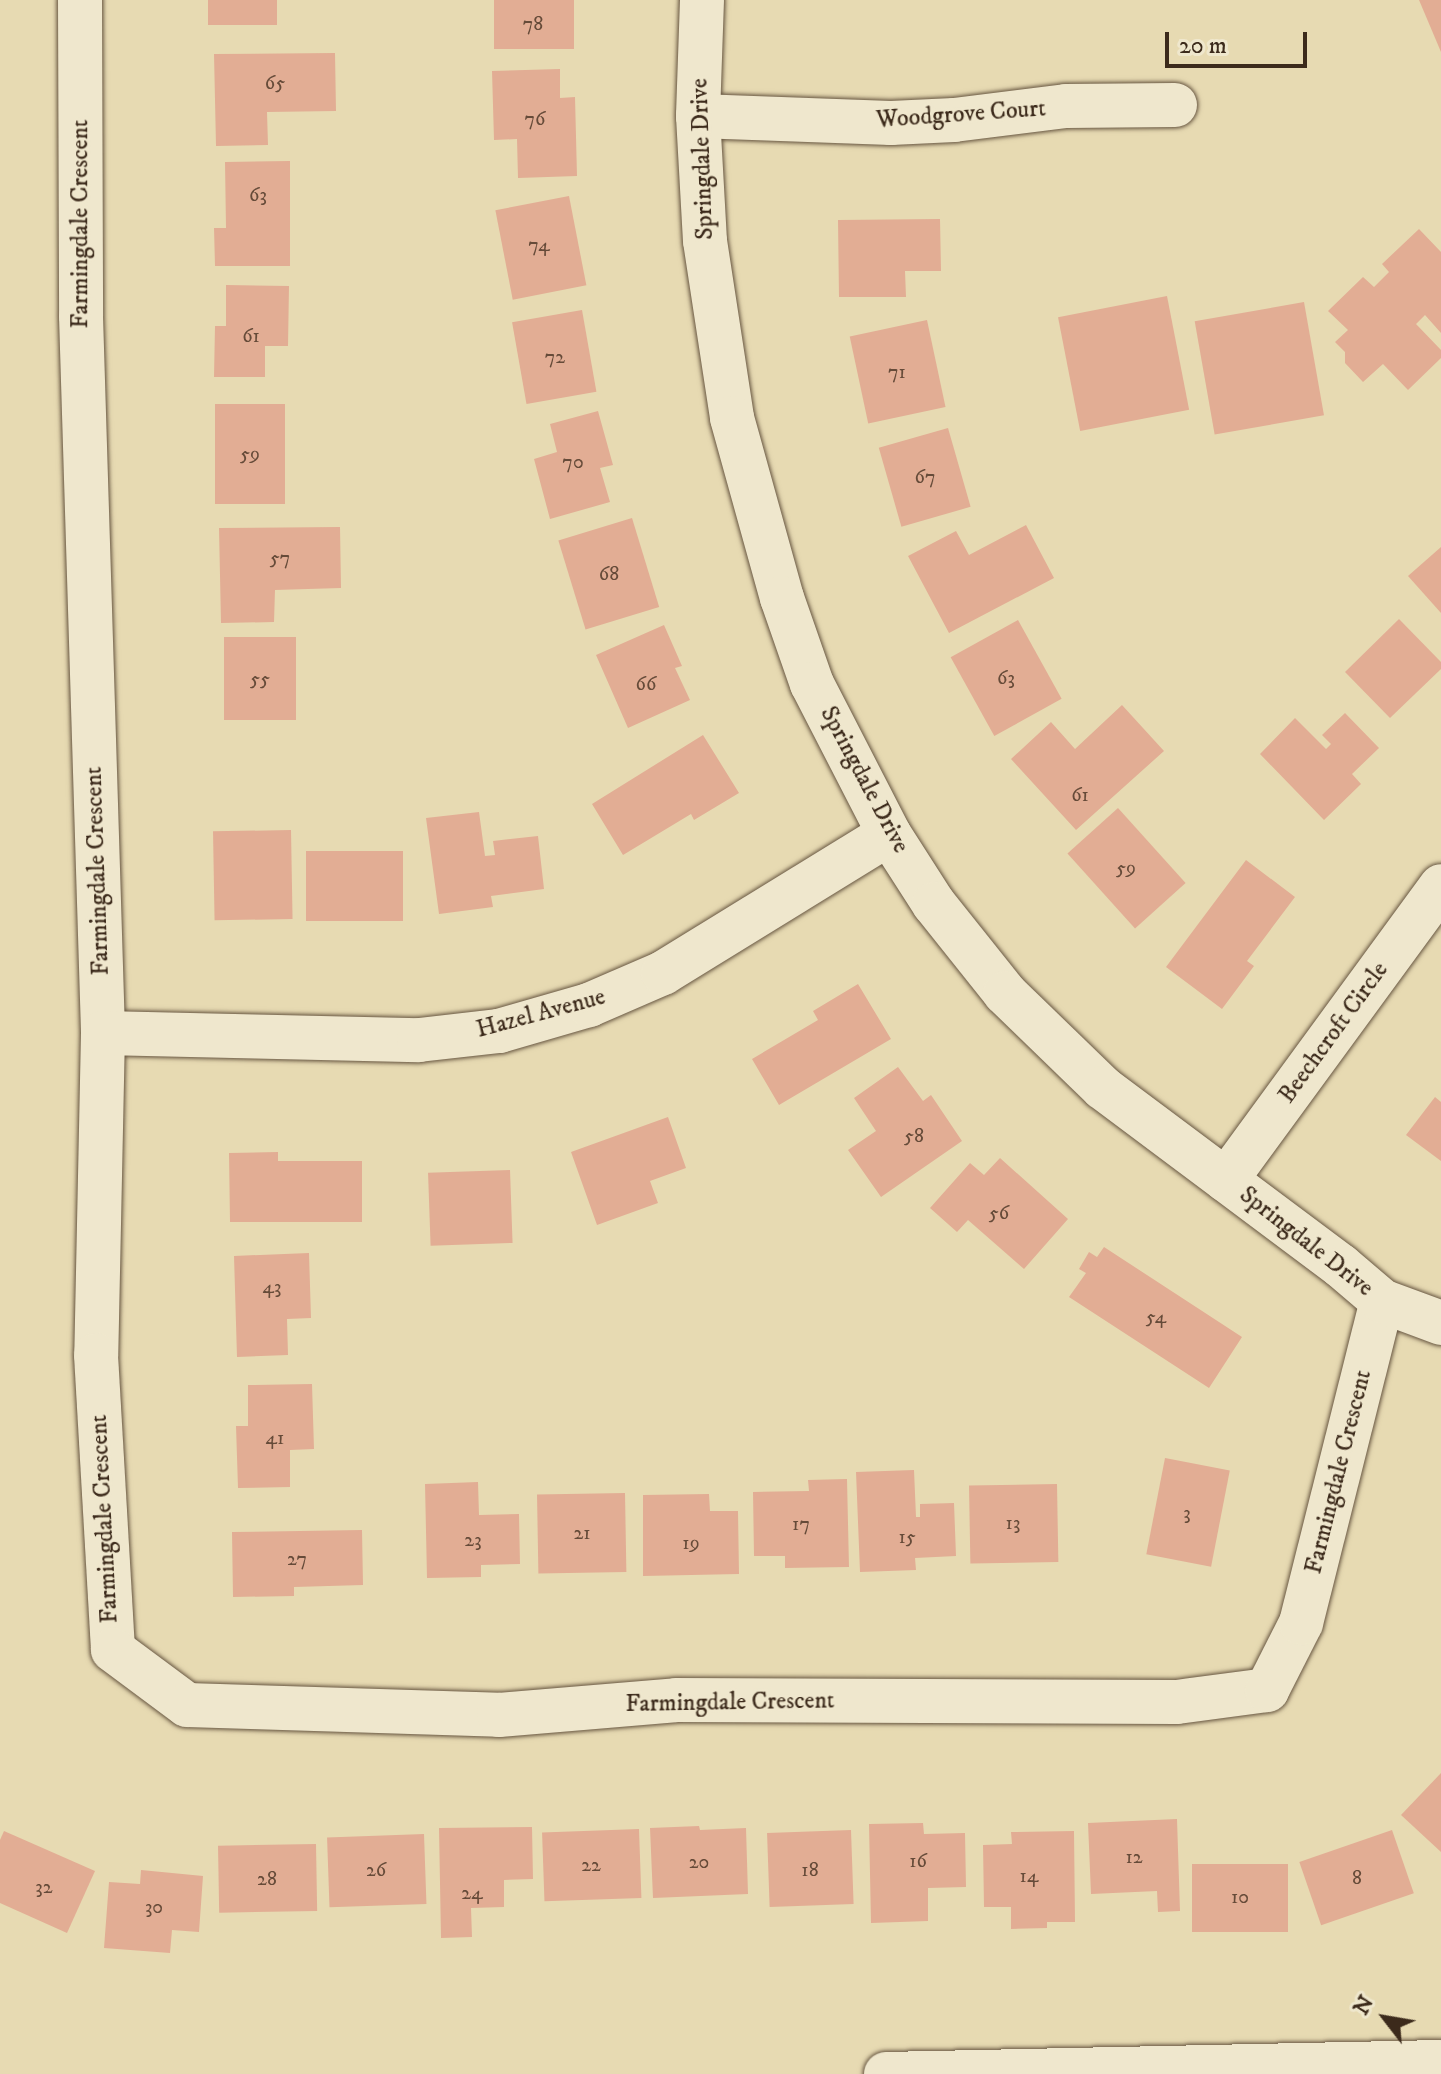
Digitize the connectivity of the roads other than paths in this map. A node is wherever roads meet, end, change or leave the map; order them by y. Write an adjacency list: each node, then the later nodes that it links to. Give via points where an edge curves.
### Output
1 (80, 0): 7 (street, Farmingdale Crescent, via 81,316)
2 (702, 0): 4 (street, Springdale Drive)
3 (1175, 105): 4 (street, Woodgrove Court, via 1066,106 891,123)
4 (698, 116): 5 (street, Springdale Drive, via 705,241 732,418 812,684)
5 (889, 834): 7 (street, Hazel Avenue, via 663,973 589,1005 499,1031 419,1040); 8 (street, Springdale Drive, via 934,904 1005,993 1103,1088)
6 (1441, 886): 8 (street, Beechcroft Circle)
7 (103, 1033): 9 (street, Farmingdale Crescent, via 96,1355 113,1650 187,1705 499,1715 676,1700 1177,1702 1267,1690 1301,1623)
8 (1226, 1180): 9 (street, Springdale Drive)
9 (1382, 1301): 10 (street, Springdale Drive)
10 (1441, 1323)
11 (1441, 2062): 12 (street)
12 (886, 2074)

